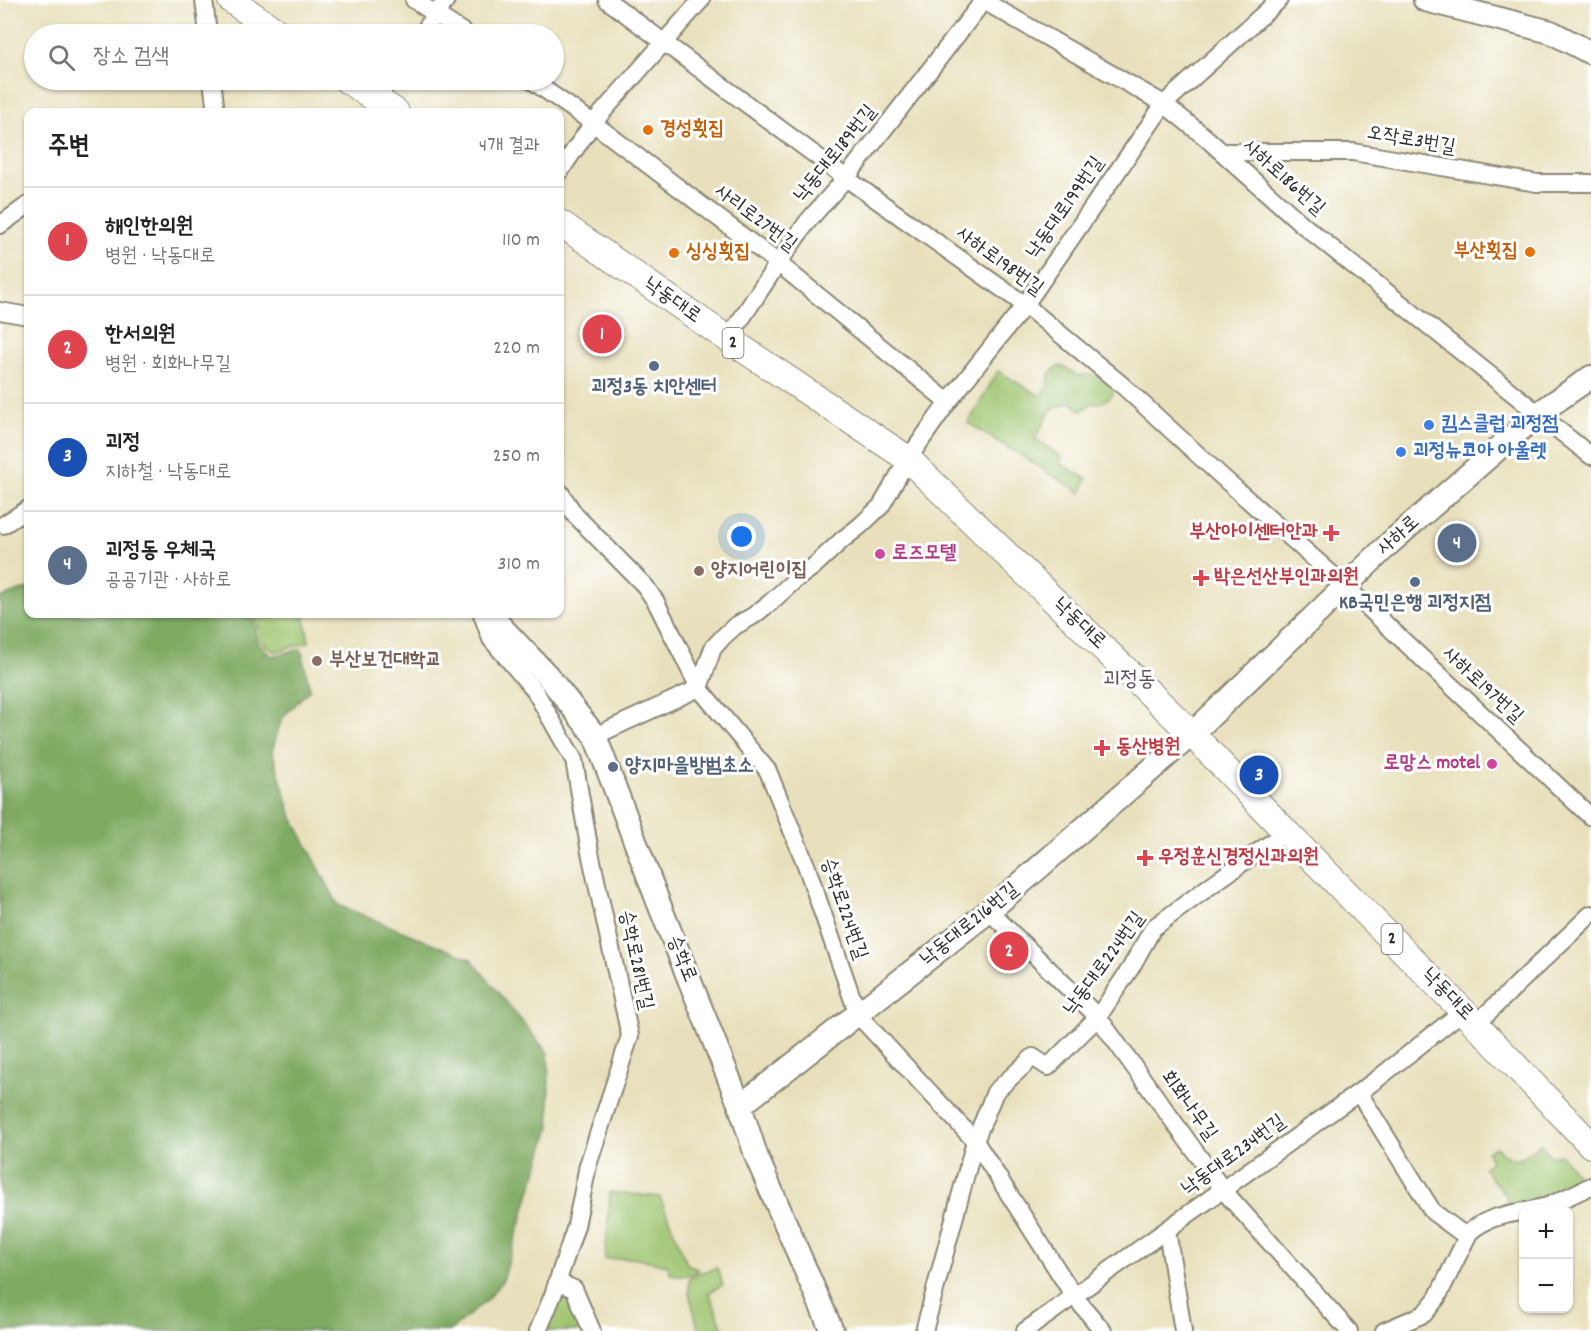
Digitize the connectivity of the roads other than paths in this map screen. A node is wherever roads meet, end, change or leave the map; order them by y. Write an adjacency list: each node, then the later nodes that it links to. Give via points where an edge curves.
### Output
1 (204, 0): 12 (street)
2 (231, 0): 13 (main road)
3 (414, 0): 10 (street)
4 (607, 0): 16 (street, 사하로198번길)
5 (701, 0): 16 (street)
6 (983, 0): 22 (street, 사하로186번길); 27 (street, 낙동대로189번길)
7 (1279, 0): 22 (street, 낙동대로199번길)
8 (1425, 0): 11 (street)
9 (1479, 0): 11 (street)
10 (441, 7): 14 (street); 15 (street)
11 (1453, 7): 17 (street, via 1551,32)
12 (207, 24)
13 (266, 24)
14 (429, 24)
15 (457, 24)
16 (663, 43): 24 (street); 27 (street, 사하로198번길)
17 (1591, 53)
18 (213, 90): 23 (street)
19 (371, 90): 21 (main road)
20 (545, 90): 24 (street, 사리로27번길)
21 (387, 97)
22 (1164, 104): 25 (street, 사하로186번길); 33 (street, 낙동대로199번길)
23 (216, 108)
24 (593, 123): 26 (street); 32 (street, 사리로27번길)
25 (1222, 152): 28 (street, 오작로3번길, via 1353,152 1537,183); 39 (street, 사하로186번길, via 1303,225)
26 (564, 165)
27 (846, 178): 32 (street, 낙동대로189번길); 33 (street, 사하로198번길)
28 (1591, 183)
29 (24, 208): 30 (street)
30 (0, 225)
31 (564, 226): 36 (main road, 낙동대로 / 2)
32 (778, 262): 36 (street, 낙동대로189번길); 38 (street, 사리로27번길)
33 (1024, 305): 38 (street, 낙동대로199번길); 45 (street, 사하로198번길, via 1122,385)
34 (0, 310): 35 (street)
35 (24, 315)
36 (728, 339): 41 (main road, 낙동대로 / 2)
37 (1591, 376): 39 (street, 사하로)
38 (948, 402): 41 (street, 낙동대로199번길)
39 (1539, 413): 40 (street, 사하로186번길); 45 (street, 사하로)
40 (1591, 456)
41 (908, 459): 48 (street, 낙동대로199번길, via 881,506 771,602 723,637 713,648); 49 (main road, 낙동대로 / 2)
42 (564, 498): 48 (street, 승학로224번길, via 575,515 645,586)
43 (24, 512): 44 (street)
44 (3, 525)
45 (1345, 586): 49 (street, 사하로); 51 (street, 사하로197번길)
46 (483, 618): 68 (street, 승학로281번길, via 491,639 535,691 574,760 630,1036 588,1165 576,1226)
47 (493, 618): 50 (street, 승학로, via 547,675)
48 (699, 688): 50 (street); 55 (street, 승학로224번길, via 768,771 806,865)
49 (1192, 734): 52 (main road, 낙동대로 / 2); 53 (street, 낙동대로216번길)
50 (595, 736): 59 (street, 승학로)
51 (1591, 817)
52 (1286, 832): 56 (street, 낙동대로224번길, via 1153,928); 57 (main road, 낙동대로 / 2)
53 (989, 911): 55 (street, 낙동대로216번길); 56 (street, 회화나무길)
54 (1591, 914): 57 (street, 낙동대로234번길)
55 (858, 1015): 59 (street, 낙동대로216번길); 60 (street, 승학로224번길)
56 (1098, 1017): 60 (street, 낙동대로224번길, via 1048,1067 1033,1057 995,1092); 63 (street, 회화나무길)
57 (1469, 1018): 58 (street, 낙동대로234번길); 61 (main road, 낙동대로 / 2)
58 (1359, 1093): 63 (street, 낙동대로234번길); 67 (street, via 1433,1212)
59 (740, 1106): 72 (street, 승학로, via 757,1158)
60 (975, 1141): 69 (street, 승학로224번길); 73 (street, 낙동대로224번길)
61 (1591, 1145)
62 (1591, 1186): 64 (street)
63 (1223, 1190): 66 (street, 낙동대로234번길); 77 (street, 회화나무길)
64 (1550, 1205)
65 (1519, 1212): 67 (street, via 1477,1225)
66 (1167, 1230): 69 (street, 낙동대로234번길); 76 (street)
67 (1467, 1237): 78 (street, via 1437,1298 1424,1314)
68 (557, 1282): 70 (street, 승학로281번길); 71 (street, via 574,1289)
69 (1074, 1296): 74 (street, 낙동대로234번길); 75 (street, 승학로224번길)
70 (538, 1331)
71 (592, 1331)
72 (832, 1331)
73 (924, 1331)
74 (1025, 1331)
75 (1103, 1331)
76 (1183, 1331)
77 (1349, 1331)
78 (1384, 1331)

